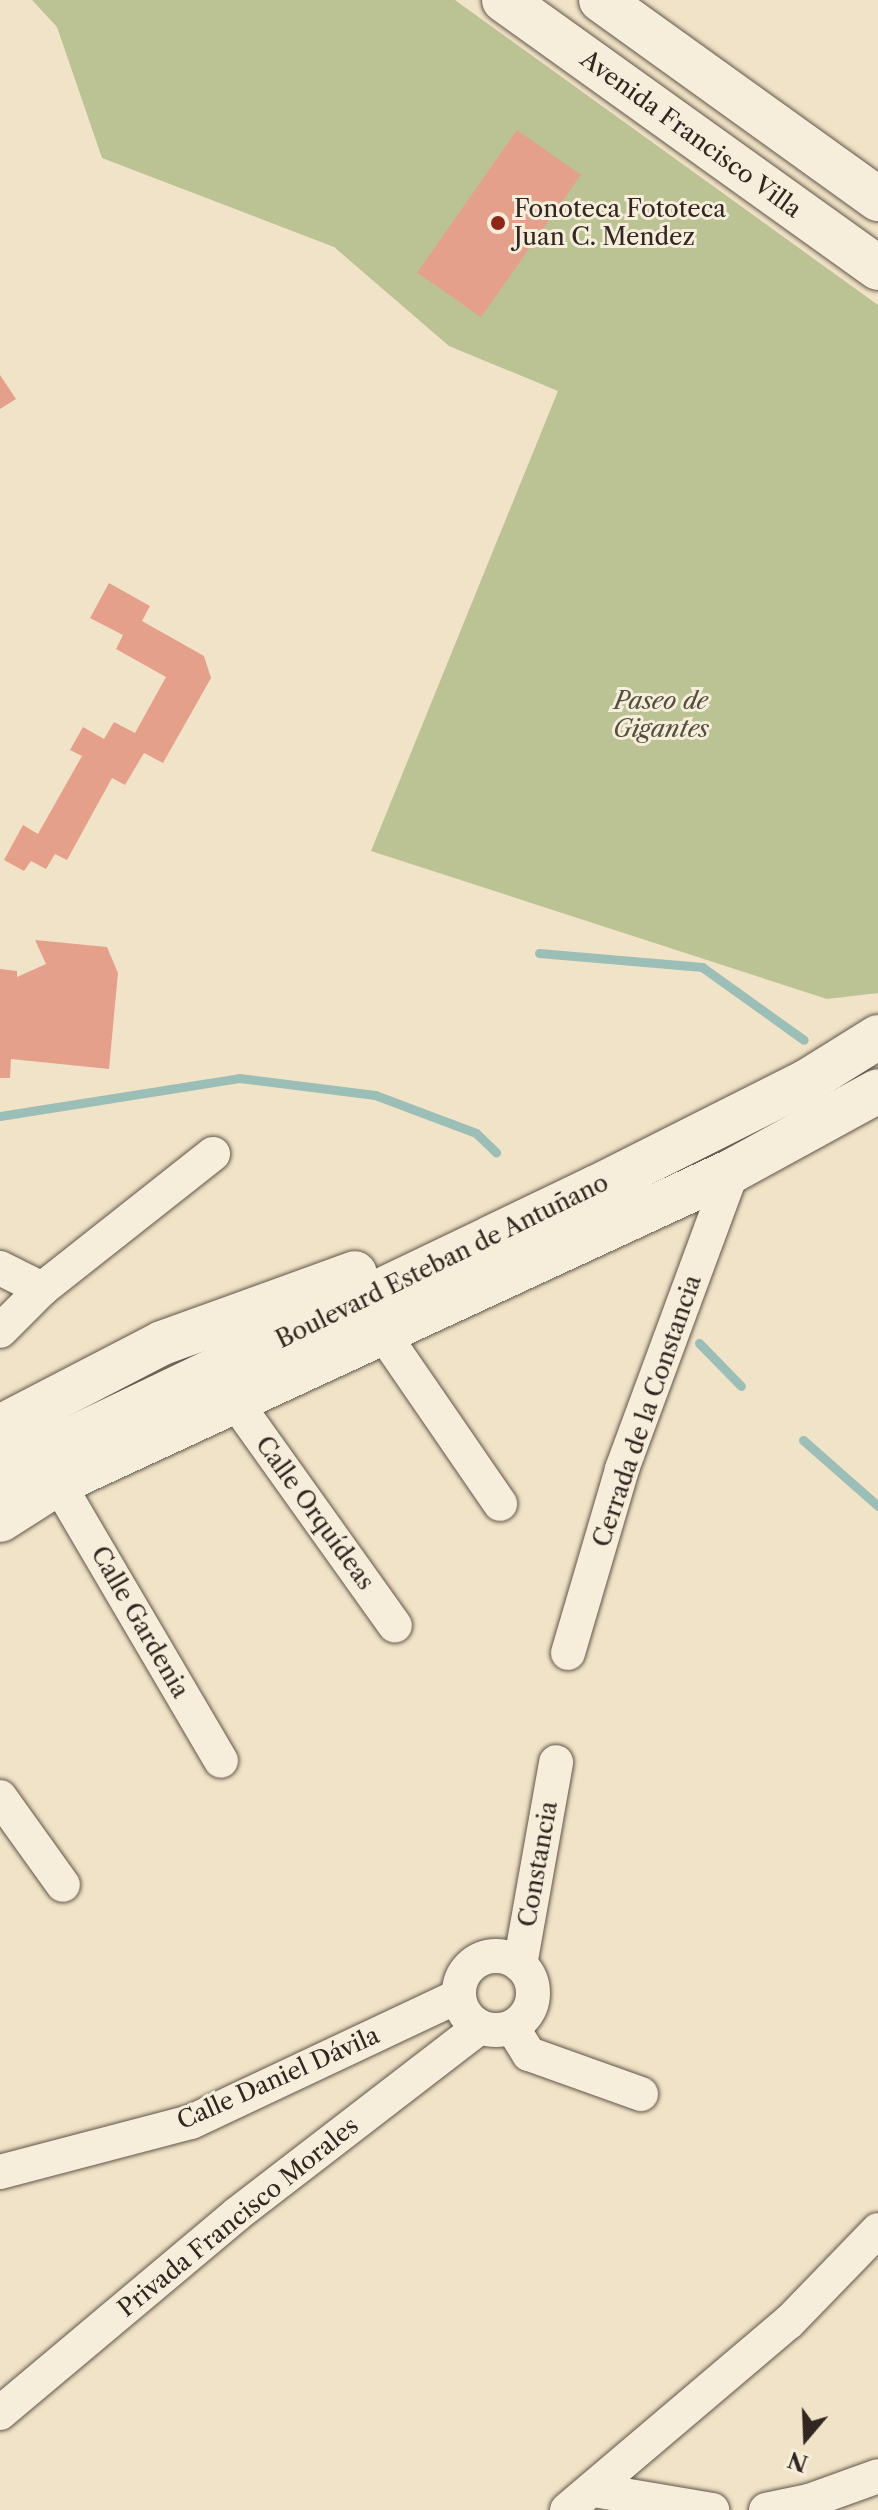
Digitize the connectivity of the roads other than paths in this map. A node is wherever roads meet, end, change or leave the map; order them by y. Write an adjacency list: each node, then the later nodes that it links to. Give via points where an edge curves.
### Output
1 (504, 0): 4 (street, Avenida Francisco Villa)
2 (601, 0): 3 (street)
3 (878, 199)
4 (878, 268)
5 (863, 1045): 9 (street, Boulevard Esteban de Antuñano, via 806,1082)
6 (878, 1091): 8 (street, Boulevard Esteban de Antuñano)
7 (213, 1154): 11 (street)
8 (732, 1171): 13 (street, Boulevard Esteban de Antuñano); 21 (street, Cerrada de la Constancia, via 622,1469)
9 (433, 1263): 15 (street, via 371,1268 162,1343); 16 (street, Boulevard Esteban de Antuñano)
10 (3, 1270): 11 (street)
11 (42, 1289): 12 (street)
12 (0, 1331)
13 (384, 1335): 14 (street, Boulevard Esteban de Antuñano); 18 (street)
14 (234, 1400): 17 (street, Boulevard Esteban de Antuñano); 20 (street, Calle Orquídeas)
15 (0, 1427)
16 (0, 1473)
17 (58, 1483): 19 (street, Boulevard Esteban de Antuñano); 22 (street, Calle Gardenia)
18 (500, 1504)
19 (0, 1520)
20 (395, 1626)
21 (568, 1653)
22 (221, 1761)
23 (556, 1762): 26 (street, Constancia)
24 (0, 1797): 25 (street)
25 (63, 1885)
26 (520, 1965): 27 (street, via 493,1956 479,1960 461,1981); 28 (street, via 531,1980 533,1999 526,2015)
27 (459, 1996): 28 (street, via 462,2009); 30 (street, Calle Daniel Dávila, via 191,2122)
28 (496, 2027): 29 (street, via 529,2054); 32 (street, Privada Francisco Morales, via 237,2214)
29 (641, 2094)
30 (0, 2172)
31 (878, 2230): 34 (street, via 789,2322)
32 (0, 2413)
33 (878, 2476): 36 (street)
34 (581, 2500): 35 (street)
35 (712, 2510)
36 (766, 2510)

